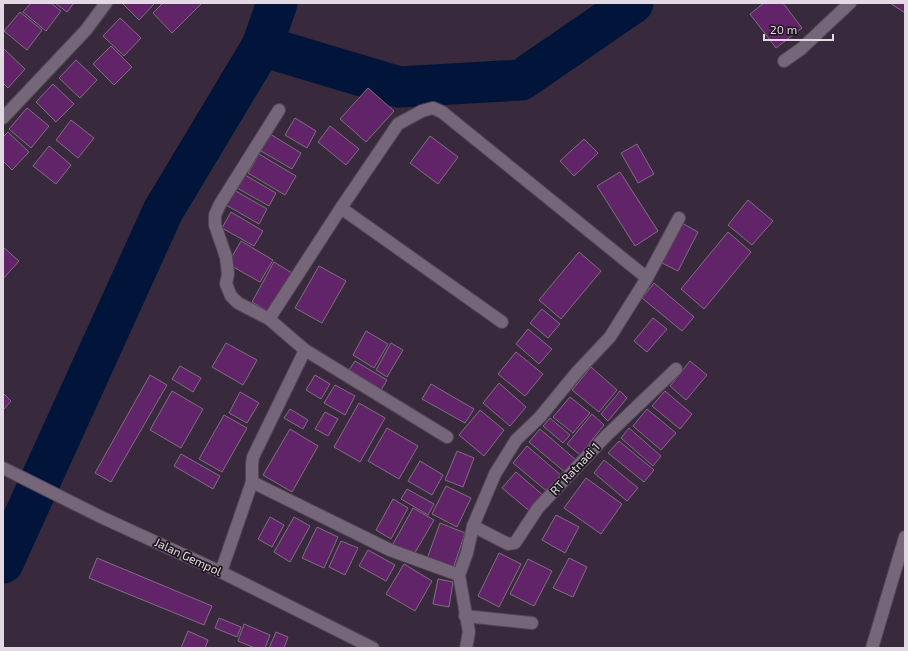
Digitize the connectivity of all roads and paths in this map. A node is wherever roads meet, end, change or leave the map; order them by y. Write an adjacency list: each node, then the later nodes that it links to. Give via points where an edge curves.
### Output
1 (106, 3): 5 (street, via 86,30)
2 (850, 3): 3 (street, via 801,49)
3 (784, 61)
4 (279, 110): 9 (street, via 215,215 215,225 226,257 226,284 231,296 238,303)
5 (3, 118)
6 (341, 208): 8 (street, via 398,124 433,108 442,112); 9 (street); 10 (street)
7 (679, 218): 8 (street)
8 (647, 278): 16 (street, via 610,337 540,417 516,440 495,474)
9 (269, 319): 11 (street)
10 (502, 322)
11 (305, 350): 13 (street); 15 (street, via 254,457)
12 (676, 369): 16 (street, RT Ratnadi 1, via 606,436 538,508 515,543 508,544)
13 (447, 437)
14 (3, 468): 18 (street, Jalan Gempol, via 101,517)
15 (252, 482): 18 (street); 19 (street, via 390,550)
16 (473, 526): 19 (street)
17 (905, 537): 24 (street)
18 (221, 572): 22 (street, Jalan Gempol)
19 (459, 575): 20 (street)
20 (465, 616): 21 (street); 23 (street, via 469,632)
21 (532, 623)
22 (373, 648)
23 (466, 648)
24 (872, 648)

